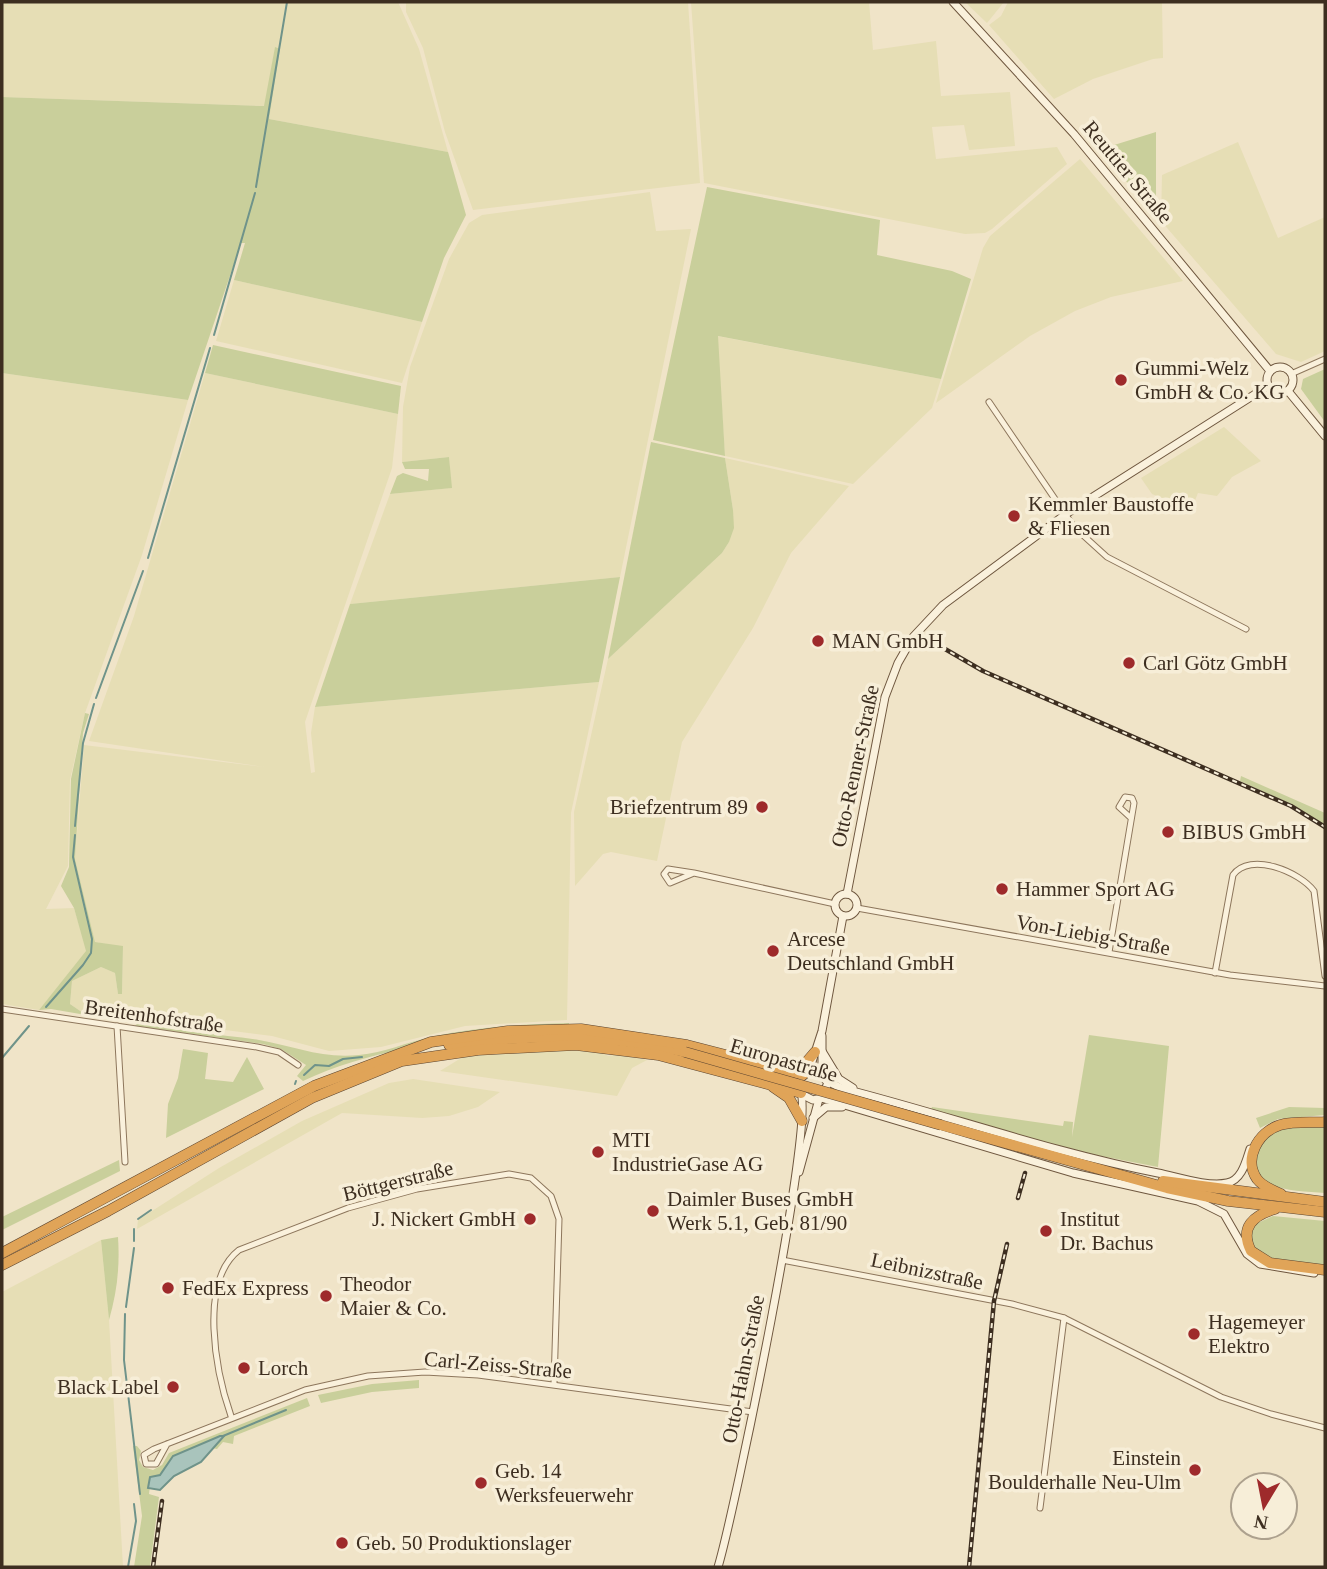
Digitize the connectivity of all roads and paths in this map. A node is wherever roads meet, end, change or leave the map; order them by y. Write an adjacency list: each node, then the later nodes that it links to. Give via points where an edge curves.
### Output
1 (953, 2): 3 (street, Reuttier Straße, via 1074,134)
2 (1325, 359): 4 (street)
3 (1270, 371): 4 (street, via 1280,367); 5 (street)
4 (1292, 374): 6 (street)
5 (1268, 386): 6 (street, via 1275,393); 9 (street, Otto-Renner-Straße)
6 (1288, 391): 8 (street)
7 (989, 402): 9 (street)
8 (1325, 436)
9 (1066, 514): 10 (street, via 1107,557); 13 (street, Otto-Renner-Straße, via 943,605 904,650 885,697)
10 (1246, 629)
11 (1131, 818): 17 (street)
12 (694, 873): 12 (street, via 668,869 664,874 674,883); 14 (street)
13 (847, 894): 14 (street, via 839,896); 15 (street, via 856,900)
14 (835, 904): 16 (street)
15 (857, 908): 16 (street); 17 (street, Von-Liebig-Straße)
16 (843, 916): 23 (street)
17 (1109, 953): 18 (street, Von-Liebig-Straße)
18 (1215, 973): 19 (street, via 1233,875 1253,865 1289,873 1314,891); 20 (street, Von-Liebig-Straße)
19 (1325, 976)
20 (1325, 986)
21 (2, 1009): 22 (street, Breitenhofstraße)
22 (117, 1026): 25 (street, Breitenhofstraße, via 268,1049); 36 (street)
23 (819, 1051): 26 (highway, via 796,1068); 27 (street); 28 (street); 30 (street, via 839,1079)
24 (401, 1057): 26 (highway, via 468,1035 581,1029 674,1042); 29 (highway, via 576,1045 658,1055); 37 (highway, Europastraße, bridge, via 465,1043 568,1037 640,1044 685,1052); 46 (highway, via 285,1100); 50 (highway, via 312,1098)
25 (298, 1065)
26 (768, 1066): 27 (highway)
27 (806, 1073): 28 (street); 31 (street, via 799,1083)
28 (825, 1077): 30 (street, Europastraße); 32 (street, via 827,1090)
29 (766, 1083): 31 (highway); 35 (highway, via 789,1098)
30 (859, 1093): 38 (street, Europastraße, via 1101,1161)
31 (802, 1094): 32 (street); 35 (street, Otto-Hahn-Straße)
32 (820, 1098): 33 (street, Europastraße); 35 (street, Otto-Hahn-Straße)
33 (855, 1110): 35 (street, via 831,1105); 40 (street, Europastraße, via 1073,1173)
34 (1325, 1120): 38 (street, Europastraße, via 1291,1119 1269,1126 1256,1137 1233,1181); 41 (highway, via 1280,1125 1255,1146 1252,1162 1257,1179)
35 (806, 1121): 49 (street, Otto-Hahn-Straße)
36 (125, 1162)
37 (1085, 1165): 39 (highway, Europastraße); 42 (highway, Europastraße)
38 (1186, 1179): 39 (highway)
39 (1238, 1191): 41 (highway, Europastraße)
40 (1181, 1196): 42 (highway); 51 (street, Europastraße, via 1224,1214 1247,1254 1260,1265)
41 (1291, 1199): 43 (highway, Europastraße)
42 (1228, 1201): 44 (highway, Europastraße)
43 (1325, 1202)
44 (1281, 1207): 45 (highway, Europastraße); 51 (highway, via 1250,1222 1246,1235 1251,1251 1270,1263)
45 (1325, 1212)
46 (23, 1242): 47 (highway); 48 (highway)
47 (2, 1245)
48 (2, 1252)
49 (782, 1260): 52 (street, Leibnizstraße); 54 (street, Otto-Hahn-Straße)
50 (2, 1265)
51 (1325, 1272)
52 (1064, 1318): 56 (street, Leibnizstraße, via 1221,1397); 58 (street)
53 (554, 1384): 54 (street, Carl-Zeiss-Straße); 55 (street, Carl-Zeiss-Straße, via 445,1373 368,1376 305,1390); 55 (street, Böttgerstraße, via 558,1210 542,1185 509,1174 417,1189 348,1208 230,1257 217,1280 215,1303 220,1379)
54 (753, 1412): 59 (street, Otto-Hahn-Straße)
55 (231, 1416): 57 (street, Carl-Zeiss-Straße)
56 (1325, 1428)
57 (167, 1444): 57 (street, Carl-Zeiss-Straße, via 146,1453 145,1463 156,1464)
58 (1040, 1508)
59 (718, 1567)

